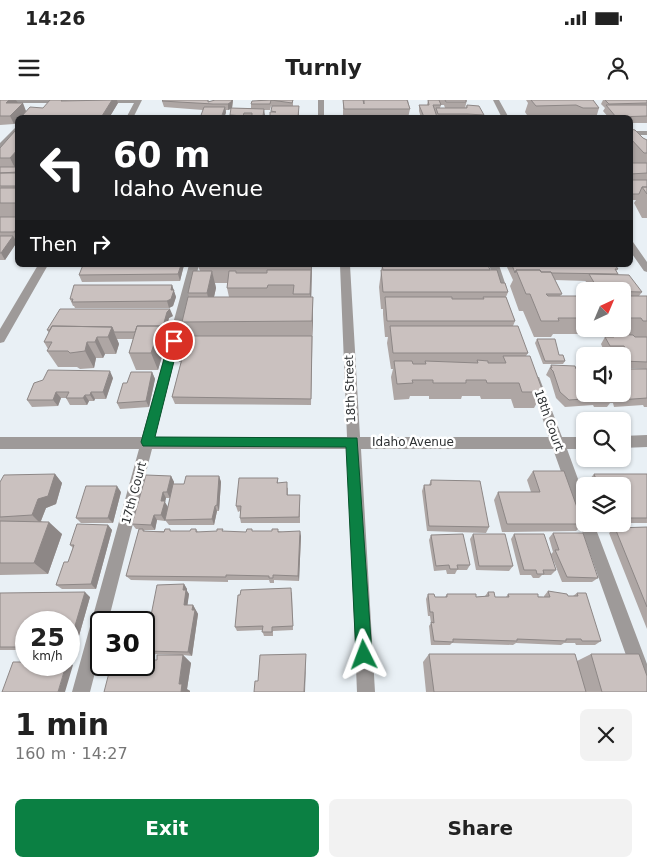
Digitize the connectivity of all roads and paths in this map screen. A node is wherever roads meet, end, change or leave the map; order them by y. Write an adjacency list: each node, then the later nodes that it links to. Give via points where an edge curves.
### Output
1 (321, 100): 9 (street)
2 (496, 100): 10 (street)
3 (78, 101): 7 (street)
4 (96, 101): 5 (street)
5 (139, 101): 8 (street)
6 (0, 102): 7 (street)
7 (40, 103)
8 (131, 115)
9 (321, 115)
10 (504, 115)
11 (647, 133): 14 (street)
12 (0, 134): 13 (street)
13 (15, 134): 15 (street)
14 (633, 134)
15 (0, 147)
16 (633, 248): 21 (street)
17 (43, 267): 23 (street)
18 (193, 267): 26 (street, 17th Court)
19 (345, 267): 27 (street, 18th Street)
20 (495, 267): 22 (street)
21 (647, 269)
22 (507, 302)
23 (0, 339)
24 (531, 368): 30 (street, 18th Court)
25 (647, 441): 28 (street)
26 (147, 442): 27 (street, Idaho Avenue); 29 (street, Idaho Avenue); 35 (street, 17th Court)
27 (352, 442): 30 (street, Idaho Avenue); 36 (street, 18th Street)
28 (631, 442)
29 (0, 443)
30 (558, 443): 31 (street, Idaho Avenue); 32 (street, 18th Court)
31 (576, 443)
32 (576, 493)
33 (590, 532): 34 (street)
34 (647, 689)
35 (82, 692)
36 (366, 692)

